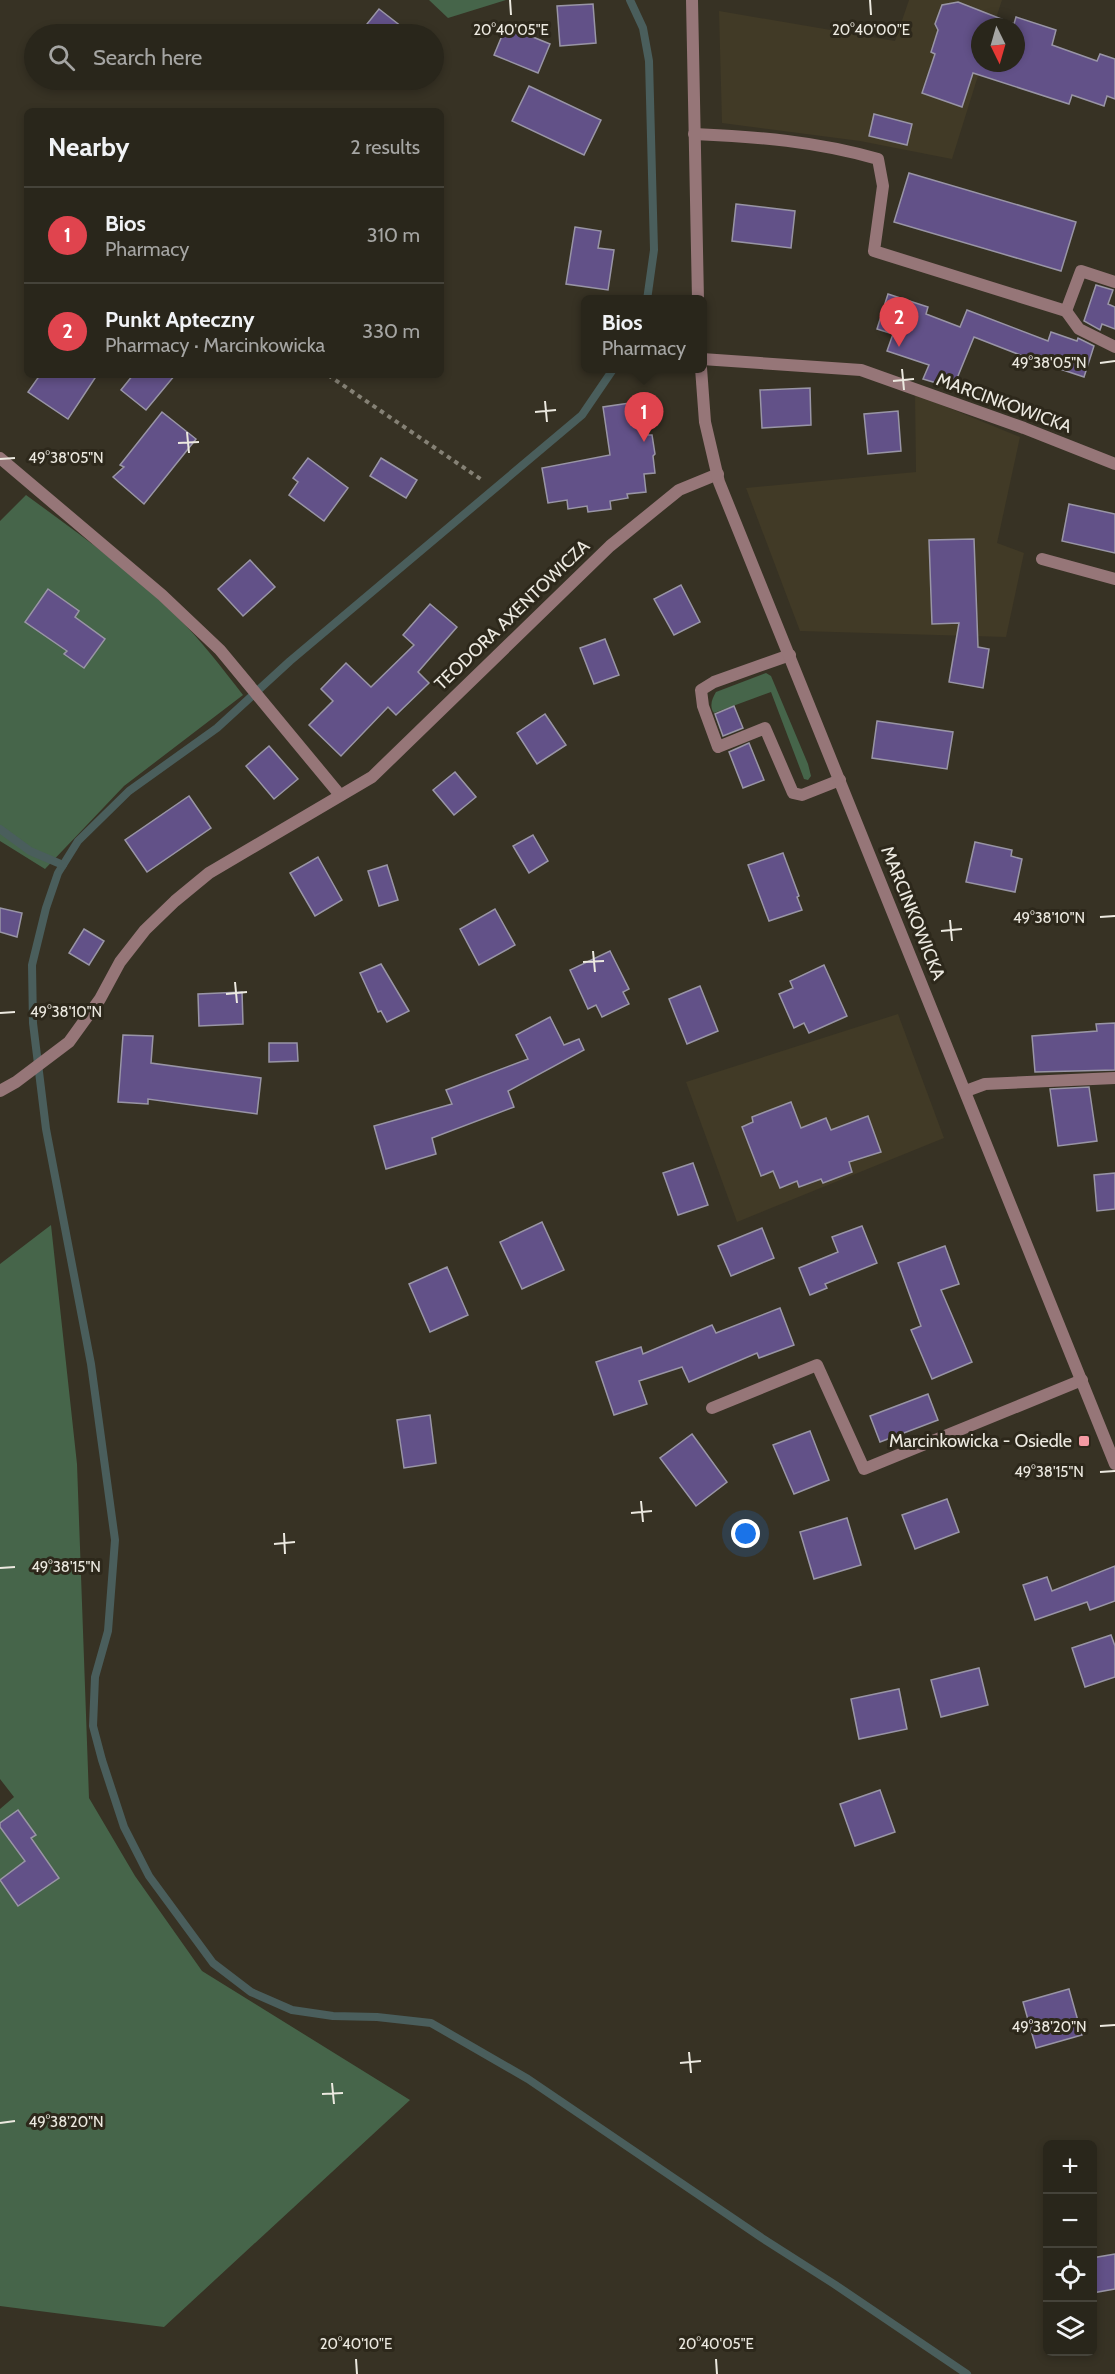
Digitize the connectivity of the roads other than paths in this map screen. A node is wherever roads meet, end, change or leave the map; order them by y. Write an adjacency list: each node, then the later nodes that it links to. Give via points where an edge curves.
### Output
1 (692, 0): 2 (street)
2 (694, 134): 4 (street); 5 (street, via 776,139 838,148 878,159 883,186 874,251)
3 (1115, 282): 5 (street, via 1081,271)
4 (698, 295)
5 (1066, 311): 6 (street, via 1079,328)
6 (1115, 347)
7 (707, 359): 10 (street, MARCINKOWICKA, via 861,370)
8 (701, 373): 11 (street, MARCINKOWICKA, via 705,422)
9 (0, 458): 16 (street, via 162,595 220,650)
10 (1115, 464)
11 (717, 474): 14 (street, MARCINKOWICKA); 16 (street, TEODORA AXENTOWICZA, via 679,490 655,507 372,777)
12 (1042, 559): 13 (street)
13 (1115, 579)
14 (790, 655): 15 (street, MARCINKOWICKA); 15 (street, via 701,690 717,747 765,728 793,793 802,795)
15 (840, 780): 19 (street, MARCINKOWICKA)
16 (340, 795): 18 (street, TEODORA AXENTOWICZA, via 209,873 175,901 120,962 100,999 69,1042)
17 (1115, 1077): 19 (street, via 985,1084)
18 (0, 1091)
19 (966, 1091): 20 (street, MARCINKOWICKA)
20 (1082, 1380): 21 (street, via 864,1469 817,1365); 22 (street, MARCINKOWICKA)
21 (712, 1408)
22 (1115, 1464)

